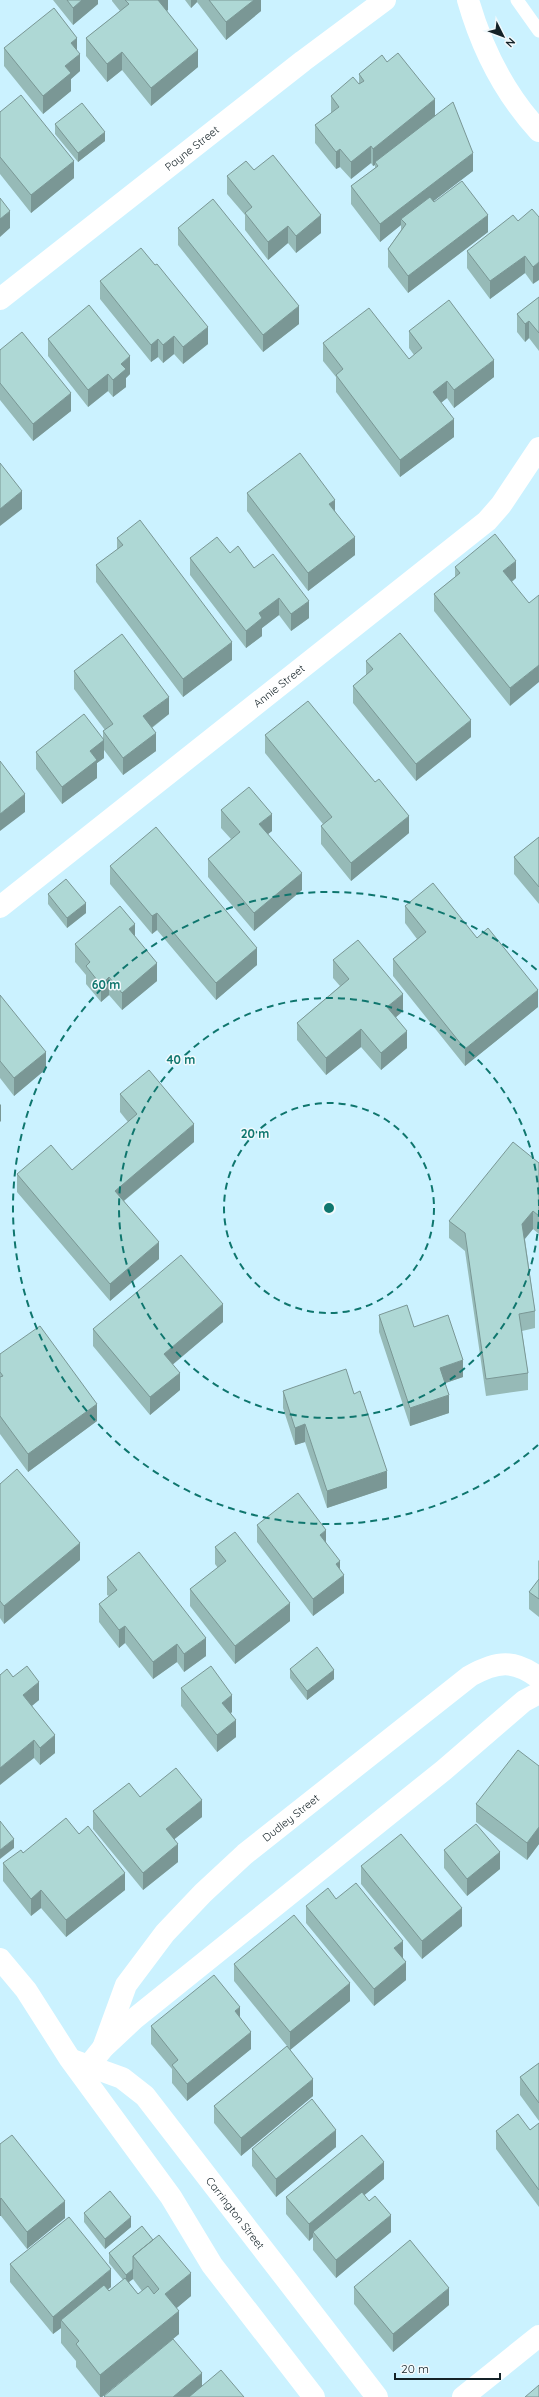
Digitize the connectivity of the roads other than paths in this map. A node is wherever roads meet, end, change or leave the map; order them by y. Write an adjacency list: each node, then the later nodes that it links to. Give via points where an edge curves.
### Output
1 (385, 0): 6 (street, Payne Street, via 296,66)
2 (468, 0): 5 (street, via 493,68 523,114)
3 (517, 0): 4 (lane)
4 (539, 31)
5 (539, 131)
6 (0, 299)
7 (539, 448): 8 (street, Annie Street, via 501,505 487,521)
8 (0, 907)
9 (539, 1678): 12 (street, Dudley Street, via 526,1669 505,1664 485,1668 470,1676 245,1854 184,1912 140,1963 122,1994)
10 (539, 1693): 12 (street, Dudley Street, via 524,1701 444,1770 134,2019)
11 (0, 1959): 13 (street, via 26,1990)
12 (103, 2048): 13 (street, Dudley Street)
13 (80, 2066): 15 (street, via 171,2197 212,2265); 16 (street, Carrington Street, via 122,2078 145,2096)
14 (539, 2336): 17 (street)
15 (314, 2397)
16 (377, 2397)
17 (463, 2397)

